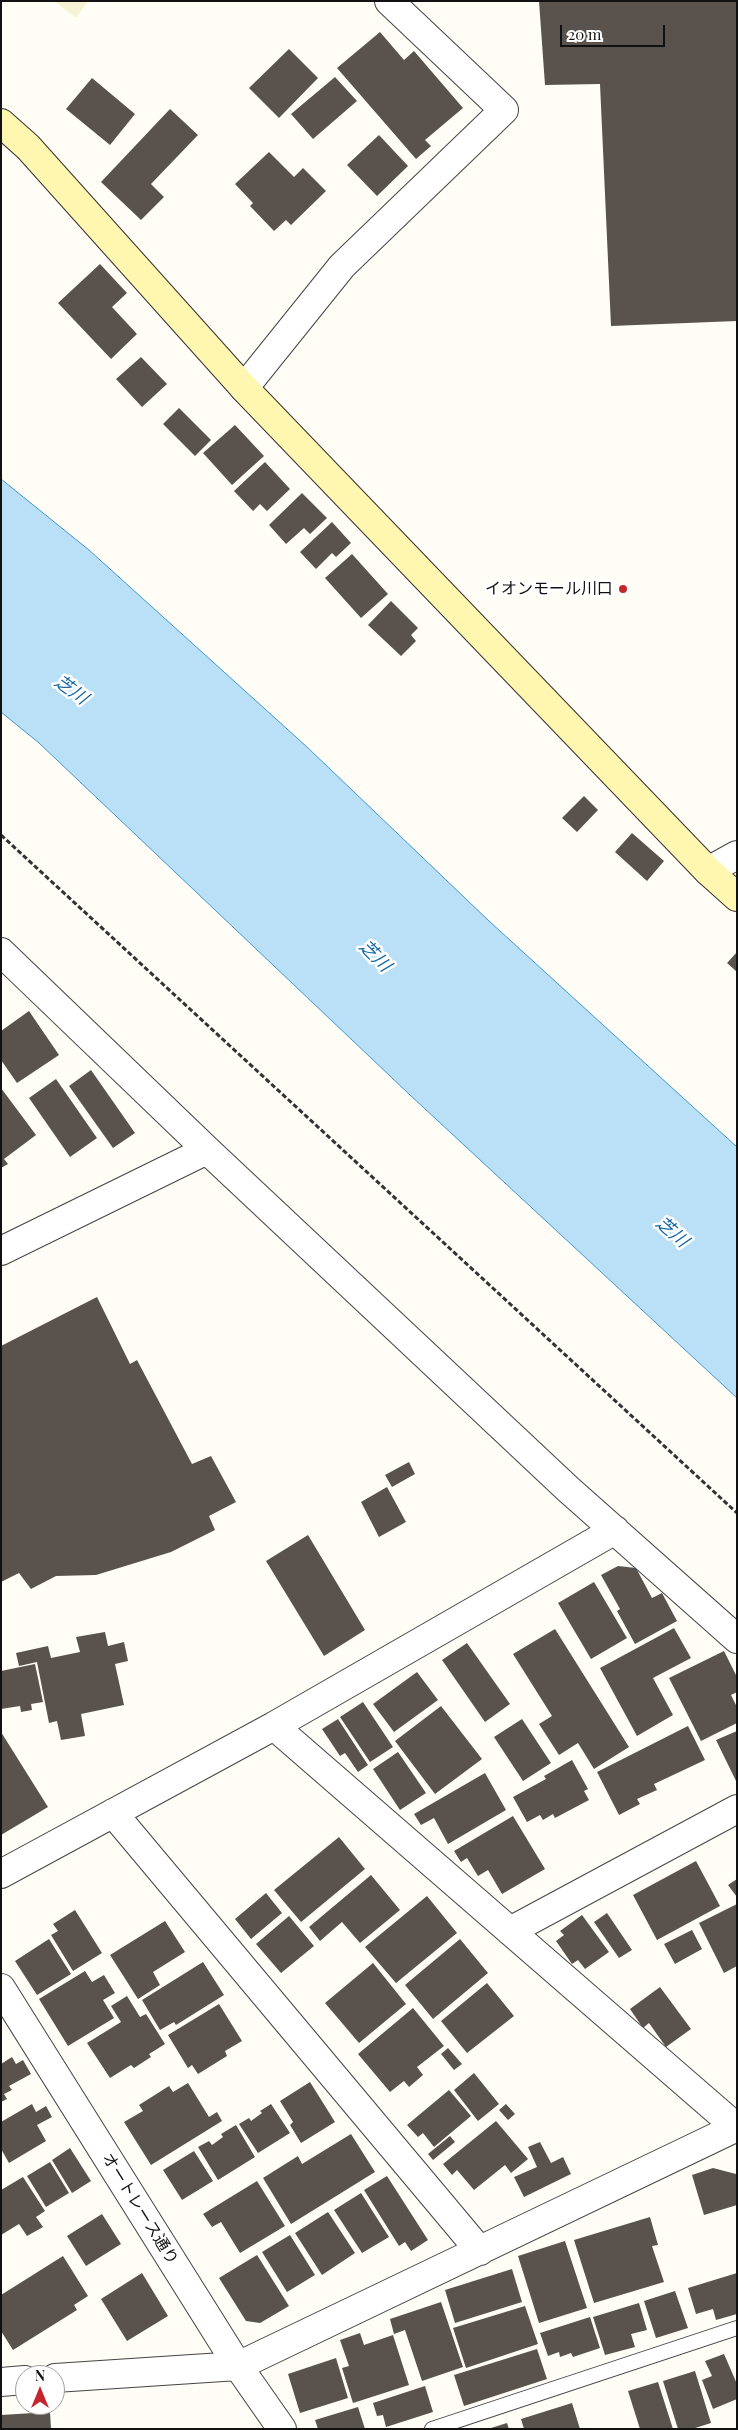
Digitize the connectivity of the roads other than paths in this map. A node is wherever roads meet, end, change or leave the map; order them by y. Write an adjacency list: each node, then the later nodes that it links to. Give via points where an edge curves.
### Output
1 (389, 1): 3 (street, via 504,110 342,266)
2 (1, 123): 3 (street, via 28,147)
3 (244, 388): 5 (street)
4 (737, 855): 5 (street)
5 (708, 871): 6 (street)
6 (737, 897)
7 (1, 952): 8 (street)
8 (207, 1150): 9 (street); 10 (street)
9 (1, 1252)
10 (615, 1530): 11 (street); 12 (street)
11 (737, 1638)
12 (274, 1726): 14 (street); 16 (street)
13 (737, 1809): 16 (street)
14 (113, 1813): 15 (street); 19 (street)
15 (1, 1874)
16 (510, 1931): 18 (street)
17 (1, 1988): 21 (street, オートレース通り)
18 (737, 2128): 19 (street)
19 (480, 2250): 21 (street)
20 (737, 2328): 26 (lane)
21 (238, 2366): 22 (street); 25 (street, オートレース通り)
22 (65, 2377)
23 (15, 2381): 24 (street)
24 (1, 2382)
25 (282, 2429)
26 (432, 2429)

